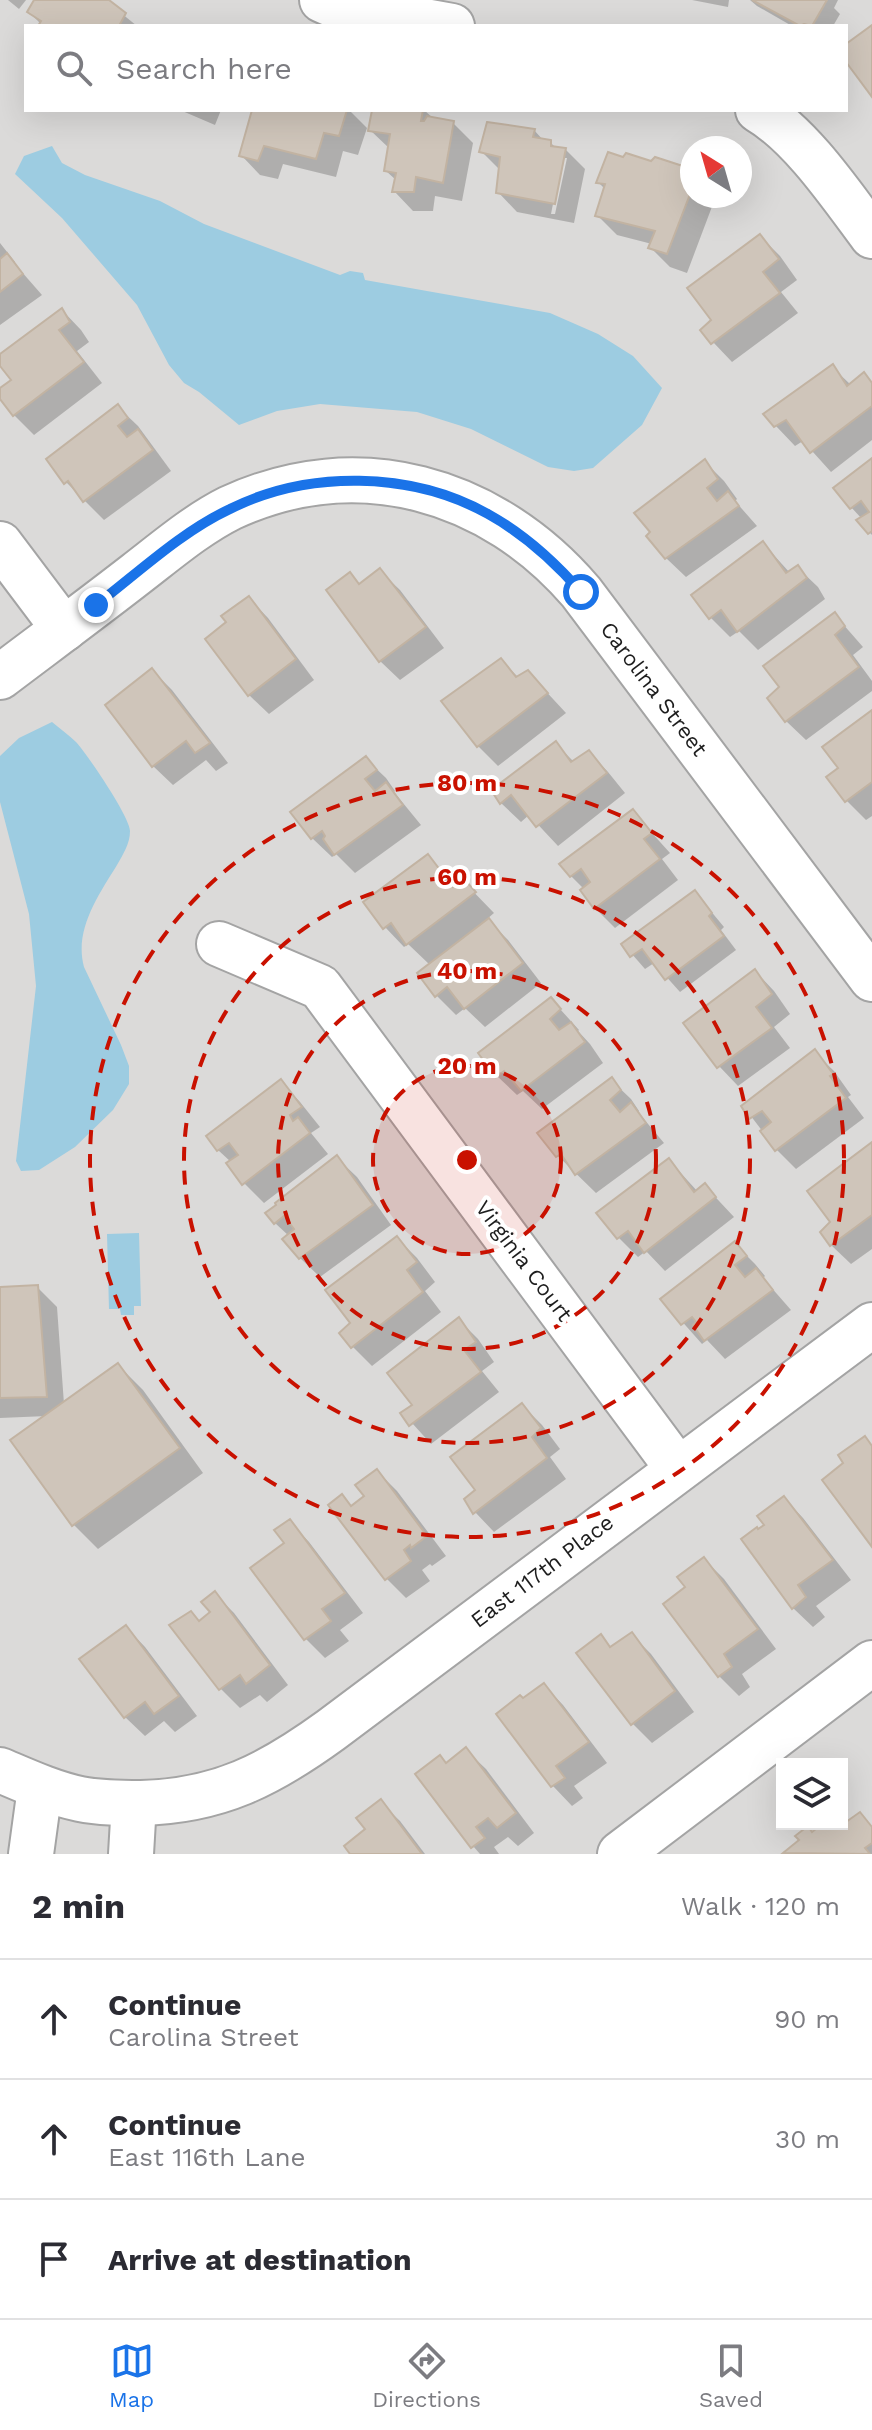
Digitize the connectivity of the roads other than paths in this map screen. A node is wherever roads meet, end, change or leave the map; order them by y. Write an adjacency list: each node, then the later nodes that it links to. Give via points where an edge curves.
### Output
1 (322, 0): 2 (street)
2 (433, 15)
3 (760, 112): 4 (street)
4 (867, 220)
5 (0, 544): 6 (street)
6 (64, 629): 7 (street, Carolina Street); 9 (street, Carolina Street, via 192,532 267,494 340,481 385,483 460,501 521,535 581,592)
7 (0, 677)
8 (219, 944): 11 (street, Virginia Court, via 320,987)
9 (872, 979)
10 (872, 1325): 11 (street, East 117th Place)
11 (678, 1469): 15 (street, East 117th Place, via 289,1760 202,1797)
12 (872, 1663): 16 (street)
13 (0, 1770): 14 (street, East 117th Place)
14 (40, 1788): 15 (street, East 117th Place, via 80,1799); 17 (street)
15 (134, 1803): 18 (street)
16 (649, 1846)
17 (31, 1854)
18 (131, 1854)

